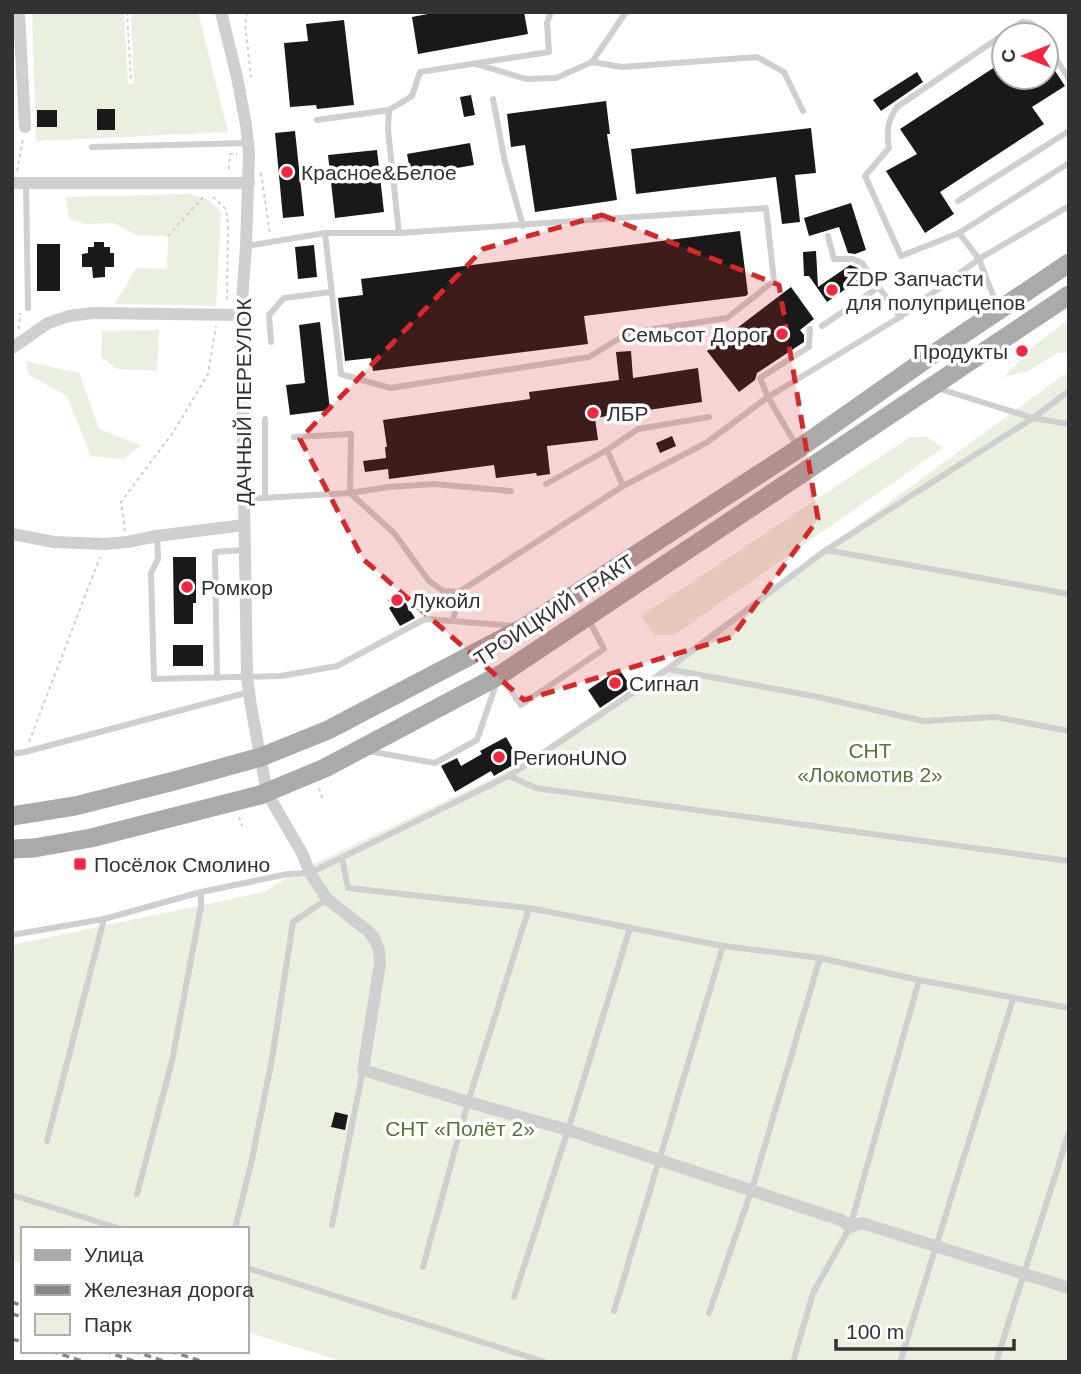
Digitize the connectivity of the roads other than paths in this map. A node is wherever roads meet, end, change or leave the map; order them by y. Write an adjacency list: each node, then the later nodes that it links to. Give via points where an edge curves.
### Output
1 (19, 12): 13 (street)
2 (220, 12): 14 (street, ДАЧНЫЙ ПЕРЕУЛОК)
3 (551, 12): 7 (lane, via 549,52)
4 (626, 12): 6 (lane)
5 (990, 44): 24 (lane, via 897,107 888,124 888,148 865,176 901,256)
6 (592, 62): 7 (lane, via 556,78 526,79); 10 (lane, via 622,67 757,57 784,72)
7 (476, 64): 9 (lane, via 420,72 412,96)
8 (493, 99): 21 (lane)
9 (389, 110): 11 (lane); 23 (lane)
10 (803, 111)
11 (317, 120)
12 (1069, 131): 19 (lane)
13 (24, 133)
14 (248, 143): 15 (lane); 18 (street, ДАЧНЫЙ ПЕРЕУЛОК)
15 (92, 147)
16 (1069, 163): 24 (lane)
17 (18, 183): 18 (street); 32 (lane)
18 (249, 183): 26 (street, ДАЧНЫЙ ПЕРЕУЛОК)
19 (958, 201)
20 (1069, 206): 27 (lane)
21 (523, 226): 23 (lane); 30 (lane, via 766,208 774,281 727,318 628,333 589,357 390,388 341,374)
22 (325, 233): 23 (lane); 26 (lane); 30 (lane)
23 (399, 233)
24 (959, 233): 27 (lane)
25 (828, 236): 29 (lane, via 834,259 862,263)
26 (246, 246): 34 (street, ДАЧНЫЙ ПЕРЕУЛОК)
27 (979, 259): 33 (lane); 35 (lane)
28 (1069, 263): 33 (main road, ТРОИЦКИЙ ТРАКТ)
29 (879, 287): 35 (lane); 36 (lane)
30 (331, 292): 38 (lane, via 284,298 269,316)
31 (1069, 295): 40 (main road, ТРОИЦКИЙ ТРАКТ)
32 (28, 308)
33 (998, 310): 48 (main road, ТРОИЦКИЙ ТРАКТ)
34 (240, 315): 39 (street, via 69,316 48,323); 55 (street, ДАЧНЫЙ ПЕРЕУЛОК)
35 (901, 317): 42 (lane)
36 (822, 326)
37 (810, 329): 42 (lane, via 809,347 760,379)
38 (271, 342)
39 (13, 347)
40 (932, 386): 44 (lane); 63 (main road, ТРОИЦКИЙ ТРАКТ)
41 (1069, 391): 44 (lane)
42 (768, 397): 48 (lane); 51 (lane, via 706,443)
43 (709, 417): 49 (lane, via 638,429)
44 (1032, 418): 46 (lane); 60 (lane)
45 (265, 419): 54 (lane)
46 (1069, 424)
47 (293, 437): 53 (lane, via 351,434)
48 (798, 449): 65 (main road, ТРОИЦКИЙ ТРАКТ)
49 (607, 450): 50 (lane); 51 (lane)
50 (546, 484)
51 (623, 486): 61 (lane)
52 (511, 491): 53 (lane, via 434,484)
53 (350, 493): 54 (lane); 61 (lane, via 394,533 429,581 443,591)
54 (265, 498): 55 (lane)
55 (243, 499): 56 (street, ДАЧНЫЙ ПЕРЕУЛОК)
56 (244, 526): 58 (street); 59 (street, ДАЧНЫЙ ПЕРЕУЛОК)
57 (12, 534): 58 (street, via 105,544)
58 (157, 536): 68 (lane, via 158,559 151,573 154,679)
59 (244, 550): 68 (lane, via 215,552); 69 (street, ДАЧНЫЙ ПЕРЕУЛОК)
60 (826, 550): 62 (lane); 66 (lane)
61 (459, 592): 64 (lane)
62 (1069, 594)
63 (587, 616): 67 (main road, ТРОИЦКИЙ ТРАКТ); 67 (lane, via 604,649 521,705)
64 (453, 621): 65 (lane); 69 (lane, via 425,619 337,666)
65 (524, 627): 74 (main road, ТРОИЦКИЙ ТРАКТ, via 328,730)
66 (668, 669): 71 (lane, via 923,721 996,717); 75 (lane)
67 (499, 675): 72 (main road, ТРОИЦКИЙ ТРАКТ); 72 (lane, via 477,740 435,763)
68 (217, 677): 69 (lane)
69 (247, 677): 70 (street, ДАЧНЫЙ ПЕРЕУЛОК)
70 (250, 692): 73 (lane); 74 (street, ДАЧНЫЙ ПЕРЕУЛОК)
71 (1069, 731)
72 (359, 749): 76 (main road, ТРОИЦКИЙ ТРАКТ)
73 (12, 754)
74 (261, 757): 76 (street, ДАЧНЫЙ ПЕРЕУЛОК); 77 (main road, ТРОИЦКИЙ ТРАКТ, via 75,806)
75 (509, 776): 79 (lane); 80 (lane, via 536,788)
76 (267, 793): 78 (main road, ТРОИЦКИЙ ТРАКТ, via 91,838); 81 (street)
77 (12, 816)
78 (12, 849)
79 (342, 858): 81 (lane); 84 (lane, via 348,888)
80 (1069, 861)
81 (310, 873): 82 (lane); 83 (street)
82 (201, 892): 85 (lane); 100 (lane, via 172,1061)
83 (327, 899): 93 (street, via 368,931 379,950); 104 (lane, via 293,922 272,1059)
84 (529, 908): 86 (lane); 94 (lane)
85 (104, 919): 87 (lane); 97 (lane)
86 (630, 928): 88 (lane); 95 (lane)
87 (12, 935)
88 (723, 946): 89 (lane); 98 (lane)
89 (820, 958): 90 (lane); 99 (lane)
90 (919, 980): 91 (lane); 105 (lane)
91 (1013, 999): 92 (lane); 106 (lane)
92 (1069, 1008)
93 (363, 1070): 94 (street); 102 (lane)
94 (468, 1102): 95 (street); 107 (lane)
95 (568, 1130): 98 (street); 111 (lane)
96 (1069, 1132): 109 (lane)
97 (47, 1140)
98 (659, 1160): 99 (street); 112 (lane)
99 (752, 1189): 105 (street); 113 (lane)
100 (137, 1194)
101 (12, 1195): 103 (lane)
102 (332, 1224)
103 (115, 1227)
104 (235, 1227)
105 (850, 1227): 106 (street, via 862,1223); 115 (lane, via 813,1293)
106 (936, 1245): 109 (street); 116 (lane)
107 (424, 1267)
108 (248, 1268): 114 (lane)
109 (1025, 1273): 110 (street); 117 (lane)
110 (1069, 1288)
111 (514, 1297)
112 (614, 1311)
113 (709, 1313)
114 (545, 1362)
115 (793, 1362)
116 (900, 1362)
117 (996, 1362)

